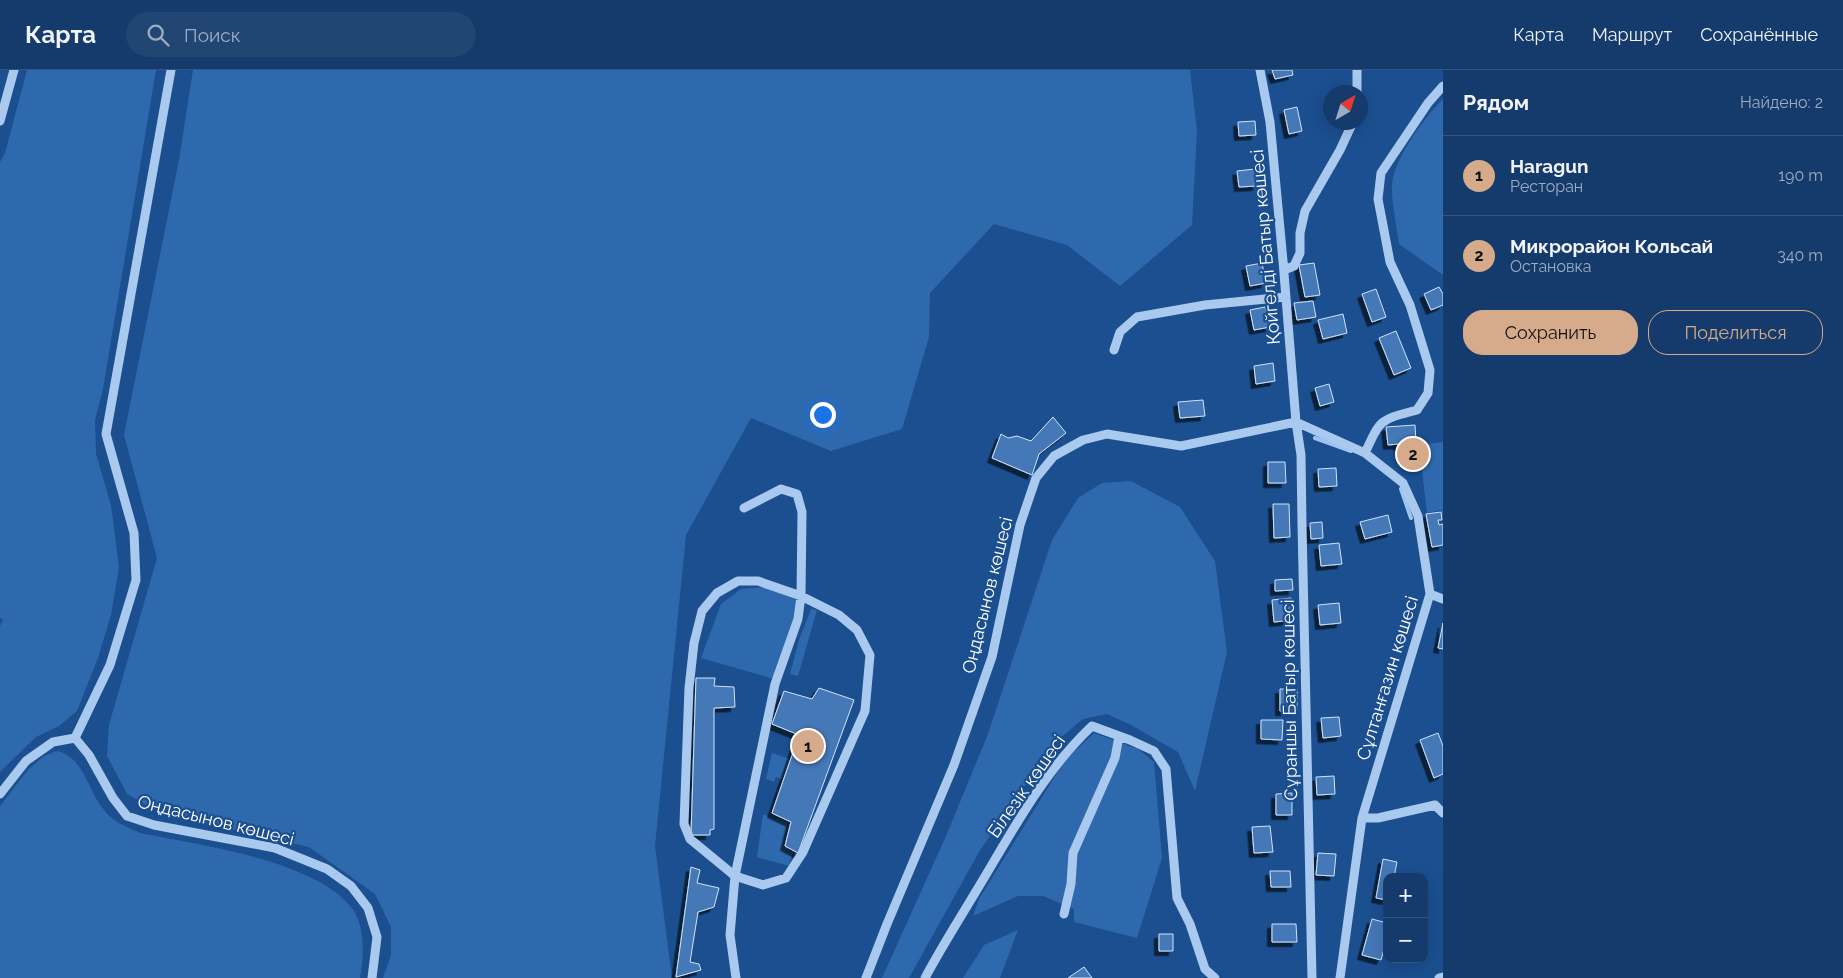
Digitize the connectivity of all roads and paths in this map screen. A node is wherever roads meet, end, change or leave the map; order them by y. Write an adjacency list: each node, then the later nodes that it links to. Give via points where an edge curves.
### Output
1 (14, 70): 7 (street)
2 (172, 70): 19 (street, via 106,434 134,533 136,580 110,665)
3 (1260, 70): 9 (street, Қойгелді Батыр көшесі, via 1270,122)
4 (1357, 70): 5 (street)
5 (1357, 85)
6 (1443, 86): 13 (street, via 1381,174 1378,199 1390,262 1410,305 1430,370 1428,393 1417,410 1386,418 1376,428)
7 (0, 121)
8 (1349, 130): 9 (street, via 1305,210 1300,253 1294,266)
9 (1284, 270): 10 (street, Қойгелді Батыр көшесі)
10 (1286, 297): 11 (street, via 1205,305 1137,317 1120,332); 12 (street, Қойгелді Батыр көшесі)
11 (1114, 350)
12 (1296, 422): 13 (street, Сұлтанғазин көшесі); 28 (street, Оңдасынов көшесі, via 1181,446 1108,434 1083,440 1054,456 1036,478 1020,525 992,656 954,765); 31 (street, Сұраншы Батыр көшесі, via 1302,455)
13 (1365, 453): 15 (street, Сұлтанғазин көшесі, via 1403,483 1418,516)
14 (744, 508): 16 (street, via 781,489 797,494 802,512)
15 (1430, 594): 17 (street); 22 (street, Сұлтанғазин көшесі)
16 (801, 596): 23 (street, via 798,619 776,684); 23 (street, via 839,615 857,630 870,655 865,711 803,852 786,878 763,885); 23 (street, via 758,581 738,581 717,593 702,610 694,643 689,688 684,824 690,839)
17 (1443, 599)
18 (1119, 736): 24 (street, via 1115,758 1073,853 1071,884); 29 (street, Білезік көшесі, via 1092,726 1072,744 1022,814); 30 (street, Білезік көшесі, via 1154,751 1166,769 1177,898 1190,924 1205,969)
19 (75, 738): 20 (street, via 53,742 26,761); 26 (street, Оңдасынов көшесі, via 89,755 112,798 128,816 154,825 275,848 328,869 351,886 368,908 377,937)
20 (0, 794)
21 (1443, 813): 22 (street, via 1435,805 1378,818)
22 (1362, 818): 32 (street, Сұлтанғазин көшесі)
23 (735, 876): 27 (street, via 730,935)
24 (1064, 914)
25 (1443, 977): 33 (street)
26 (372, 978)
27 (736, 978)
28 (866, 978)
29 (925, 978)
30 (1215, 978)
31 (1312, 978)
32 (1340, 978)
33 (1439, 978)

